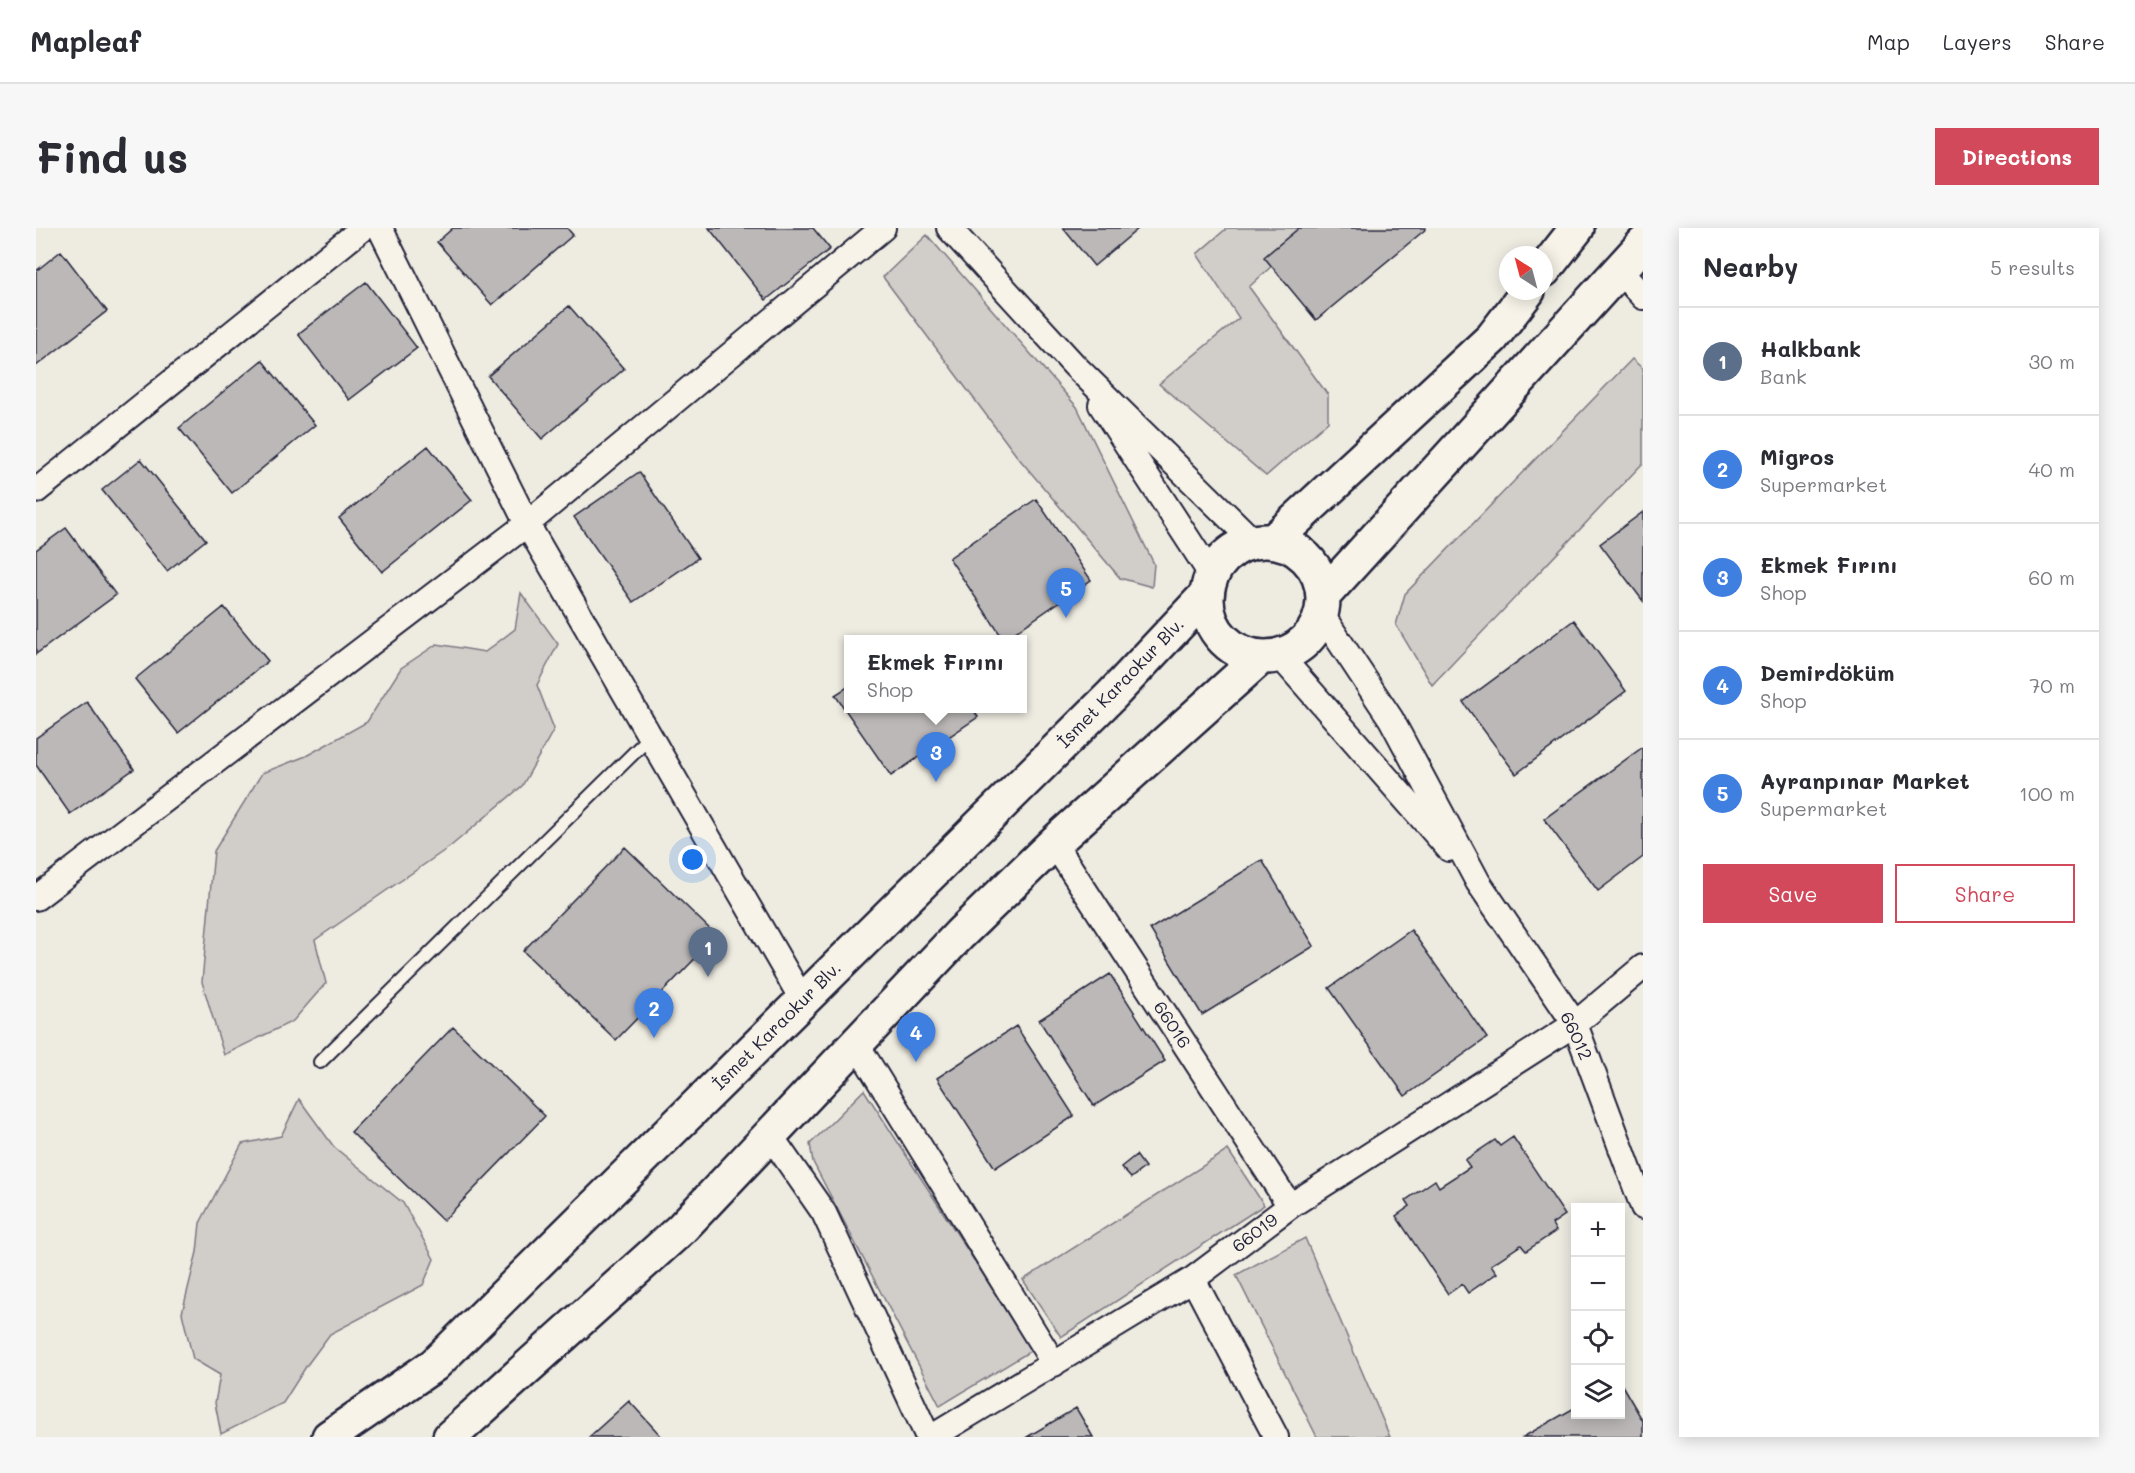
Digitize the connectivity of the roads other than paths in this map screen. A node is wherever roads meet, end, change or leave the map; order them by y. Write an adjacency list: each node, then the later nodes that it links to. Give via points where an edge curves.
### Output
1 (363, 228): 12 (street)
2 (380, 228): 13 (street)
3 (883, 228): 13 (street)
4 (949, 228): 11 (street)
5 (1577, 228): 7 (main road)
6 (1643, 244): 8 (main road)
7 (1553, 259)
8 (1619, 270): 9 (street); 16 (main road)
9 (1643, 297)
10 (1521, 300): 14 (main road, via 1492,338)
11 (1075, 366): 14 (street); 15 (street)
12 (36, 491)
13 (527, 524): 18 (street); 21 (street)
14 (1263, 542): 15 (main road, via 1237,549 1222,560); 16 (main road, via 1292,547 1308,559 1319,576)
15 (1210, 585): 17 (main road, via 1208,612 1215,629 1242,653); 23 (main road, İsmet Karaokur Blv., via 1112,695)
16 (1323, 605): 17 (main road, via 1313,633 1299,647); 20 (street, 66012, via 1391,719)
17 (1270, 657): 19 (main road); 20 (street, 66012)
18 (650, 737): 23 (street); 26 (lane)
19 (1054, 843): 25 (main road); 29 (street, 66016)
20 (1478, 882): 24 (street, 66012)
21 (38, 890)
22 (1643, 967): 24 (street, 66019)
23 (803, 1001): 32 (main road, İsmet Karaokur Blv., via 434,1365)
24 (1575, 1024): 28 (street, 66012); 29 (street, 66019)
25 (856, 1043): 27 (main road); 31 (street)
26 (320, 1062)
27 (770, 1135): 33 (main road, via 681,1229); 34 (street, via 824,1213)
28 (1642, 1199)
29 (1290, 1206): 30 (street, 66019)
30 (1193, 1279): 31 (street, 66019); 35 (street)
31 (1054, 1364): 34 (street, 66019)
32 (329, 1437)
33 (450, 1437)
34 (930, 1437)
35 (1276, 1437)

